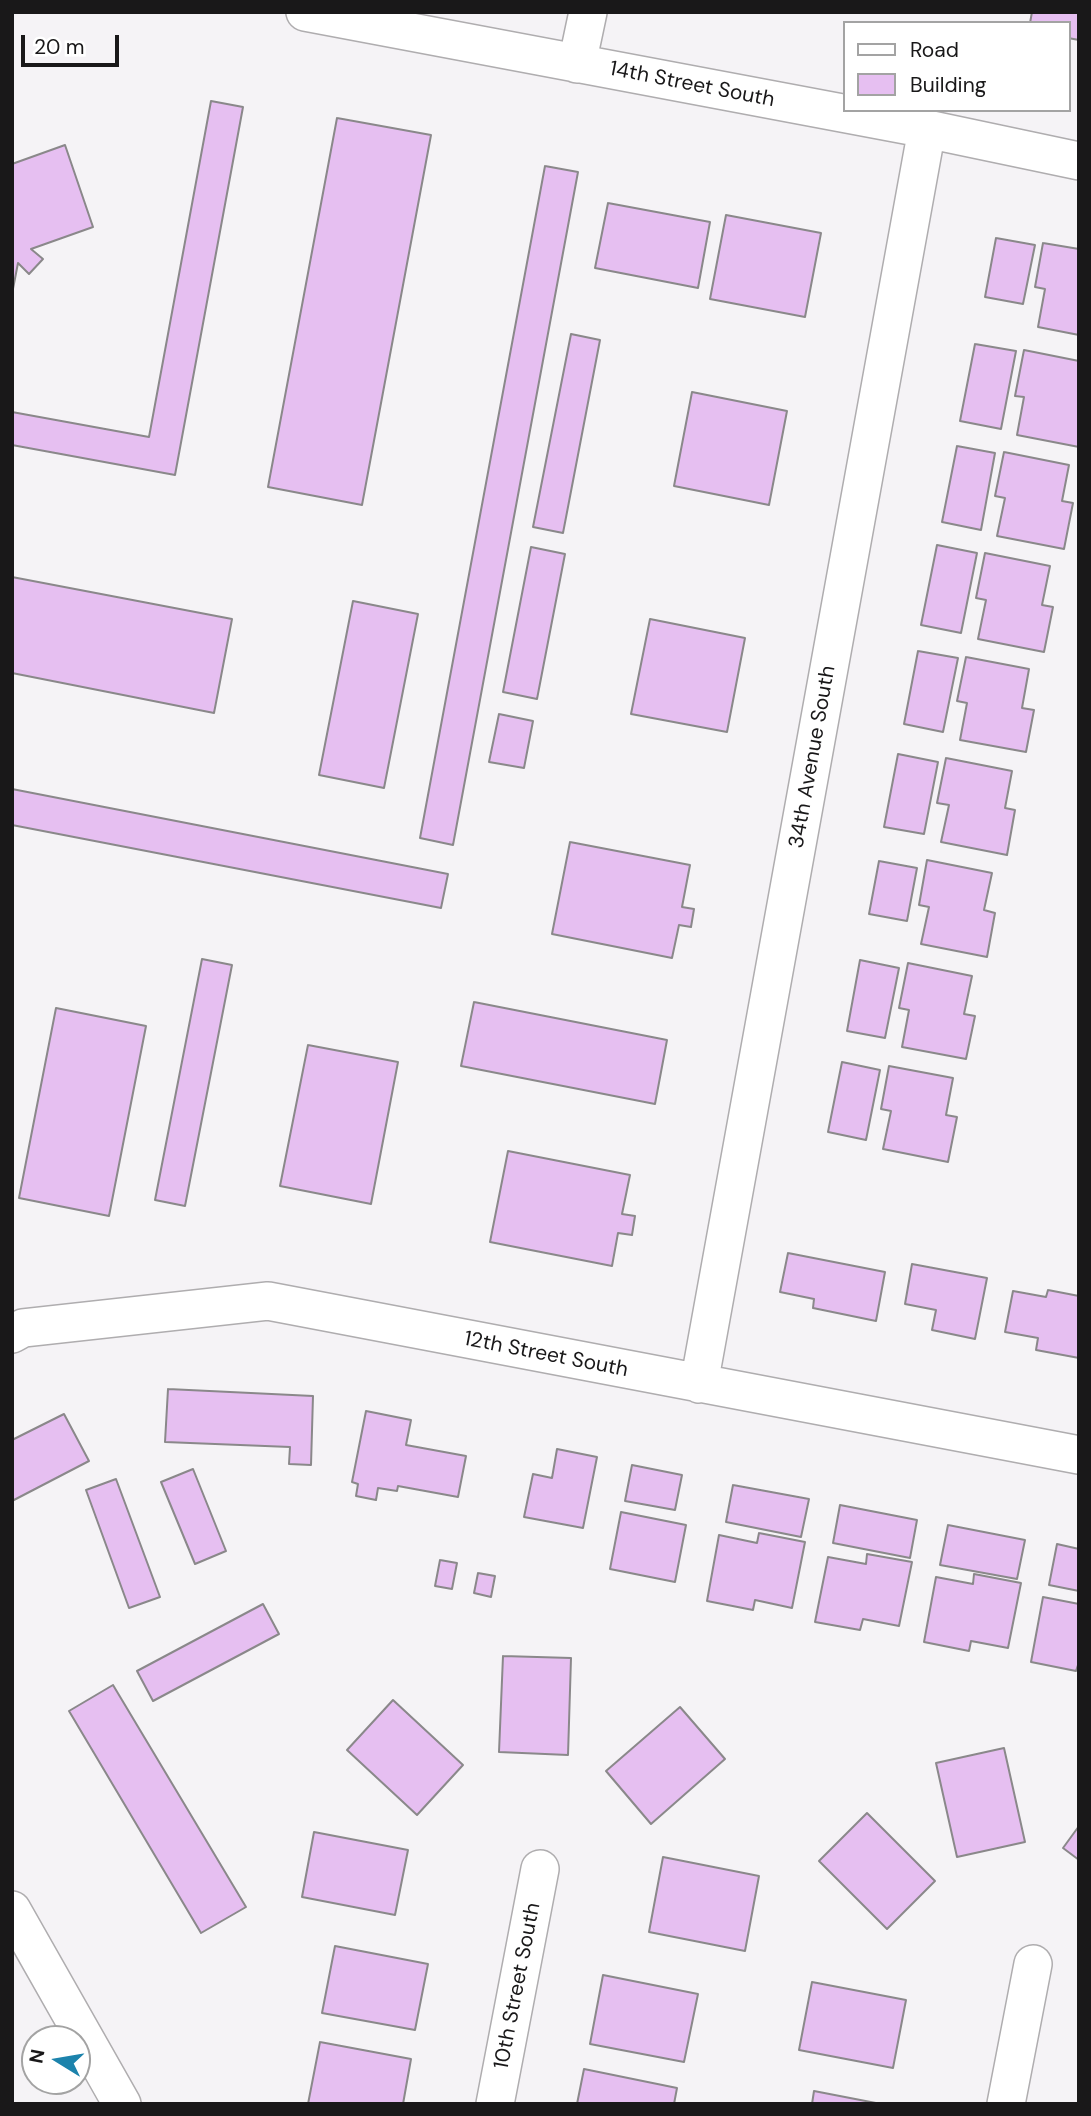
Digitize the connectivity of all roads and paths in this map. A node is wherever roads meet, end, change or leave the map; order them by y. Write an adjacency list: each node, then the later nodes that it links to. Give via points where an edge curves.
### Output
1 (305, 12): 3 (street, 14th Street South)
2 (588, 12): 3 (street)
3 (577, 64): 4 (street, 14th Street South)
4 (926, 129): 5 (street, 14th Street South); 7 (street, 34th Avenue South)
5 (1079, 161)
6 (12, 1334): 7 (street, 12th Street South, via 23,1328 268,1301)
7 (699, 1384): 8 (street, 12th Street South)
8 (1079, 1455)
9 (540, 1869): 13 (street, 10th Street South)
10 (12, 1910): 12 (street)
11 (1033, 1965): 14 (street)
12 (122, 2104)
13 (495, 2104)
14 (1006, 2104)

